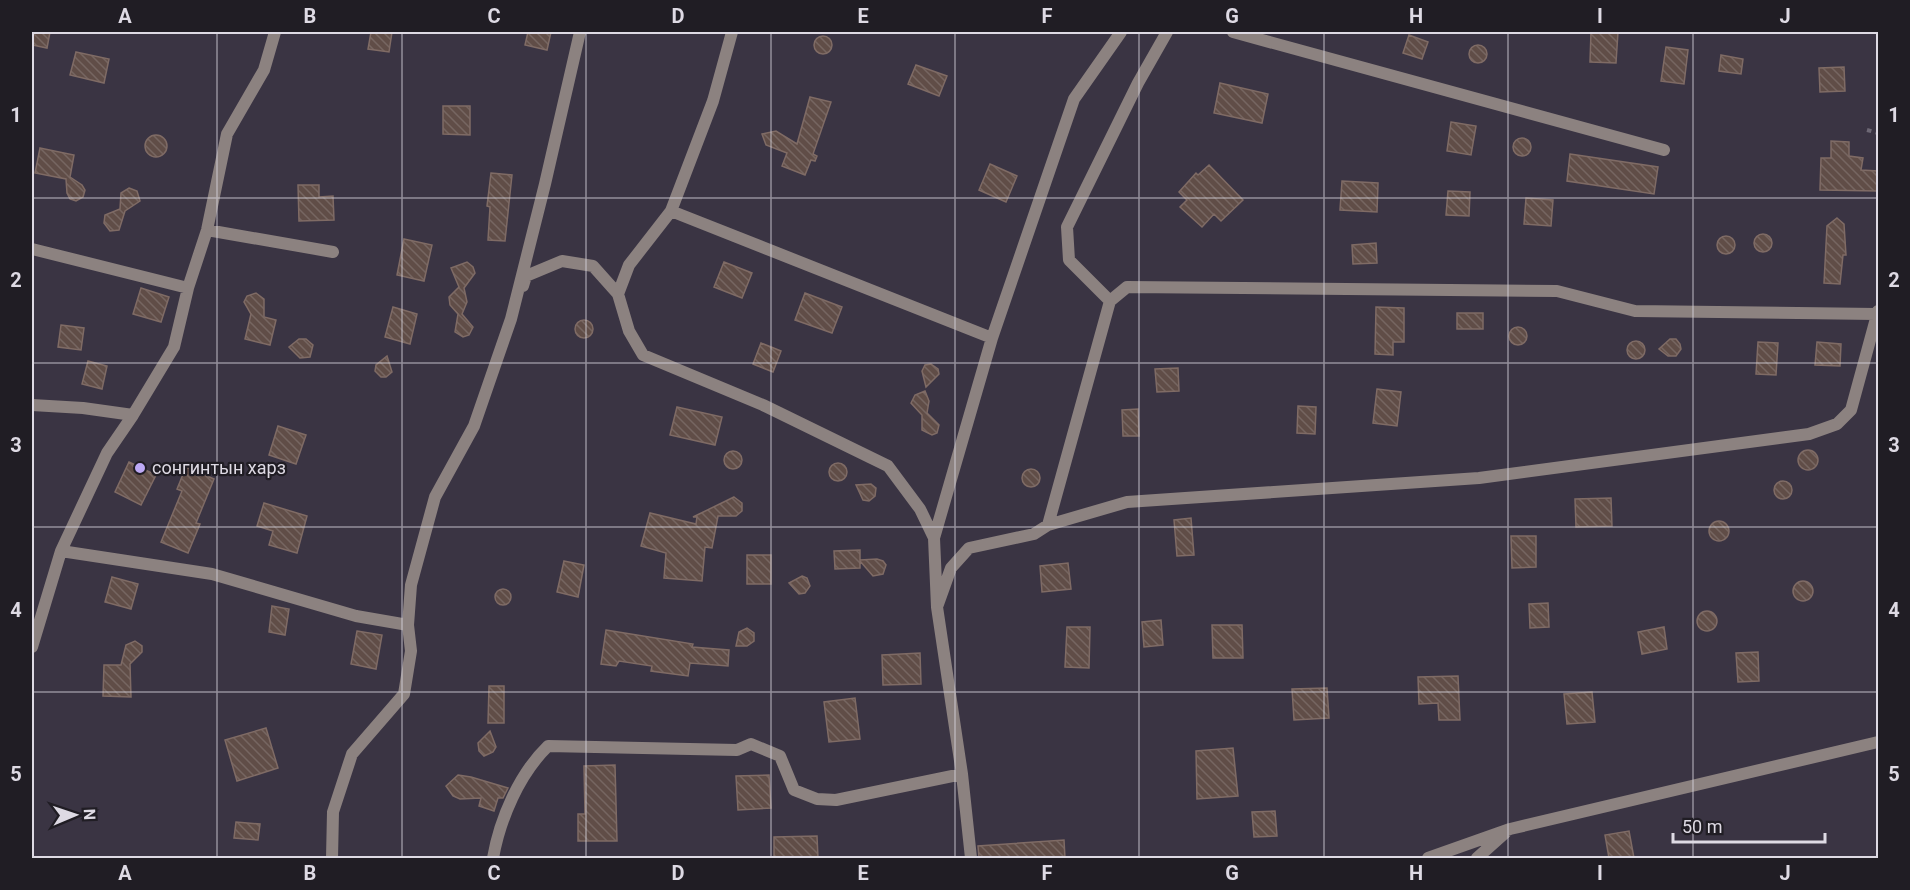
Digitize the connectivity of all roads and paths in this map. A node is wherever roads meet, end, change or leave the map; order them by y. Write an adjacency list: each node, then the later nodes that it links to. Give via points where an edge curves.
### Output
1 (275, 32): 11 (street, via 264,70 227,134)
2 (580, 32): 18 (street)
3 (732, 32): 10 (street, via 713,101)
4 (1121, 32): 19 (street, via 1074,99)
5 (1167, 32): 16 (street, via 1067,227 1069,260)
6 (1233, 32): 9 (street)
7 (1867, 130): 8 (path)
8 (1878, 133)
9 (1664, 150)
10 (671, 211): 15 (street, via 629,265); 19 (street)
11 (207, 231): 13 (street); 14 (street)
12 (32, 249): 14 (street)
13 (333, 252)
14 (188, 288): 21 (street, via 174,347)
15 (618, 294): 18 (street, via 593,266 562,261 526,276); 23 (street, via 629,331 643,355 763,405 888,466 920,509)
16 (1110, 301): 17 (street, via 1127,287 1162,286 1557,291 1635,311); 22 (street)
17 (1877, 312): 22 (street, via 1851,410 1837,424 1809,434 1479,478 1127,502)
18 (511, 319): 26 (street, via 474,426 435,497 411,585)
19 (993, 339): 23 (street)
20 (32, 405): 21 (street)
21 (134, 415): 24 (street, via 107,453)
22 (1048, 525): 25 (street, via 1034,534 969,548 951,568)
23 (934, 538): 25 (street)
24 (61, 551): 26 (street, via 212,574 356,616); 27 (street)
25 (937, 607): 29 (street)
26 (408, 625): 31 (street, via 411,651 404,694 352,754 333,813)
27 (32, 647)
28 (1878, 742): 30 (street)
29 (962, 774): 32 (street, via 836,800 817,799 794,790 780,756 751,744 737,750 548,746 519,780 497,836); 33 (street)
30 (1510, 829): 34 (street); 35 (street)
31 (332, 858)
32 (493, 858)
33 (971, 858)
34 (1428, 858)
35 (1477, 858)

